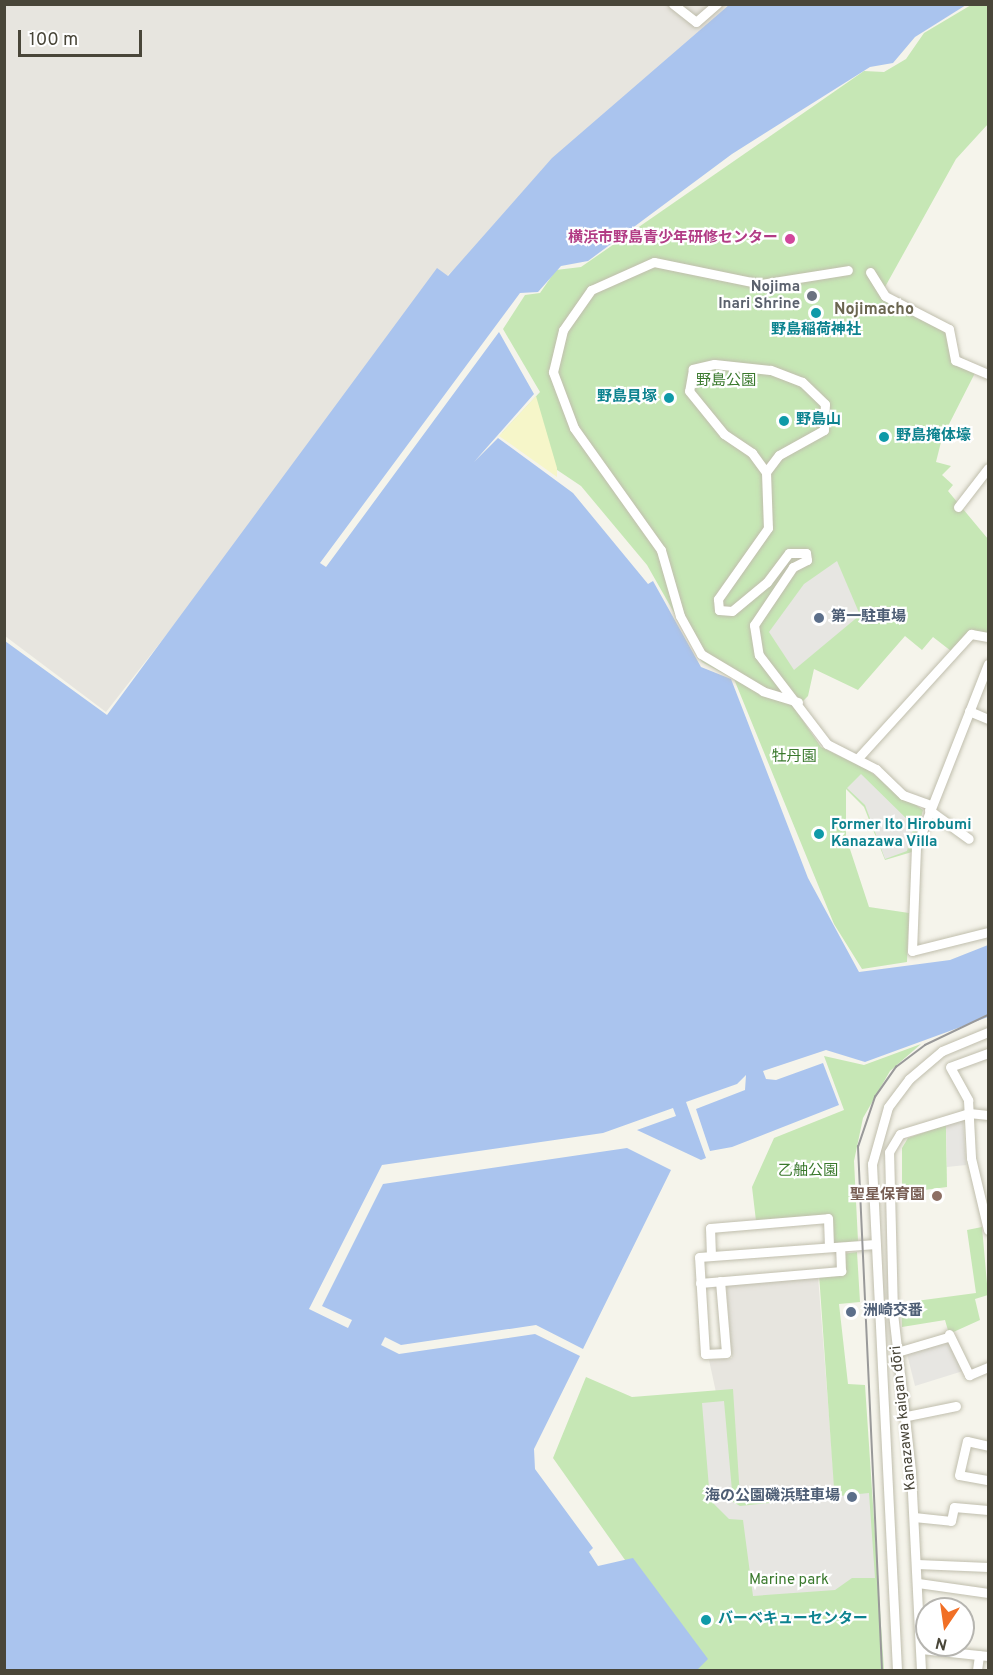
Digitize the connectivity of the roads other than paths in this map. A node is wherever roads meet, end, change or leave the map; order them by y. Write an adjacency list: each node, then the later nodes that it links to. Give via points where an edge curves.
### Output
1 (673, 4): 2 (street, via 696,22)
2 (717, 4)
3 (849, 270): 11 (street, via 761,284 654,262 591,290 563,330 553,372 574,428 650,530 680,616 701,654 771,695)
4 (870, 272): 5 (street, via 885,296 949,329 956,360)
5 (988, 374)
6 (988, 468): 8 (street)
7 (766, 472): 7 (street, via 752,453 724,434 689,391 693,369 714,364 770,369 802,382 825,404 824,430 779,455); 11 (street, via 768,528 717,606 728,613 767,582 789,553 806,553 807,560 793,567 752,635 759,655)
8 (958, 507)
9 (988, 637): 14 (street, via 971,634)
10 (988, 664): 12 (street)
11 (798, 702): 14 (street, via 817,735)
12 (969, 711): 13 (street); 15 (street)
13 (988, 719)
14 (858, 758): 15 (street, via 903,795)
15 (930, 808): 16 (street); 17 (street, via 916,847 912,951)
16 (969, 839)
17 (988, 932)
18 (988, 1032): 23 (street, via 924,1064 888,1107 872,1164)
19 (988, 1053): 20 (street, via 950,1067)
20 (969, 1113): 21 (street); 22 (street, via 971,1158); 31 (street, Kanazawa kaigan dōri, via 900,1134 891,1143 890,1261)
21 (988, 1115)
22 (988, 1230)
23 (876, 1244): 25 (street); 45 (street)
24 (829, 1247): 25 (street); 26 (street); 26 (street, via 828,1218 710,1228)
25 (840, 1247): 27 (street, via 841,1271)
26 (711, 1256): 28 (street, via 699,1257)
27 (720, 1281): 28 (street); 29 (street)
28 (700, 1283): 30 (street)
29 (723, 1315): 30 (street); 30 (street, via 726,1353 705,1354)
30 (702, 1317)
31 (897, 1352): 32 (street, via 948,1336 969,1375); 34 (street, Kanazawa kaigan dōri)
32 (988, 1367)
33 (956, 1406): 34 (street)
34 (907, 1416): 38 (street, Kanazawa kaigan dōri)
35 (988, 1446): 36 (street, via 967,1442 959,1475)
36 (987, 1480)
37 (988, 1510): 38 (street, via 954,1507 951,1521)
38 (914, 1517): 39 (street, Kanazawa kaigan dōri)
39 (917, 1564): 40 (street); 41 (street, Kanazawa kaigan dōri)
40 (988, 1567)
41 (918, 1583): 42 (street); 43 (street, Kanazawa kaigan dōri)
42 (988, 1593)
43 (919, 1597)
44 (986, 1655): 46 (street)
45 (897, 1671)
46 (977, 1671)

